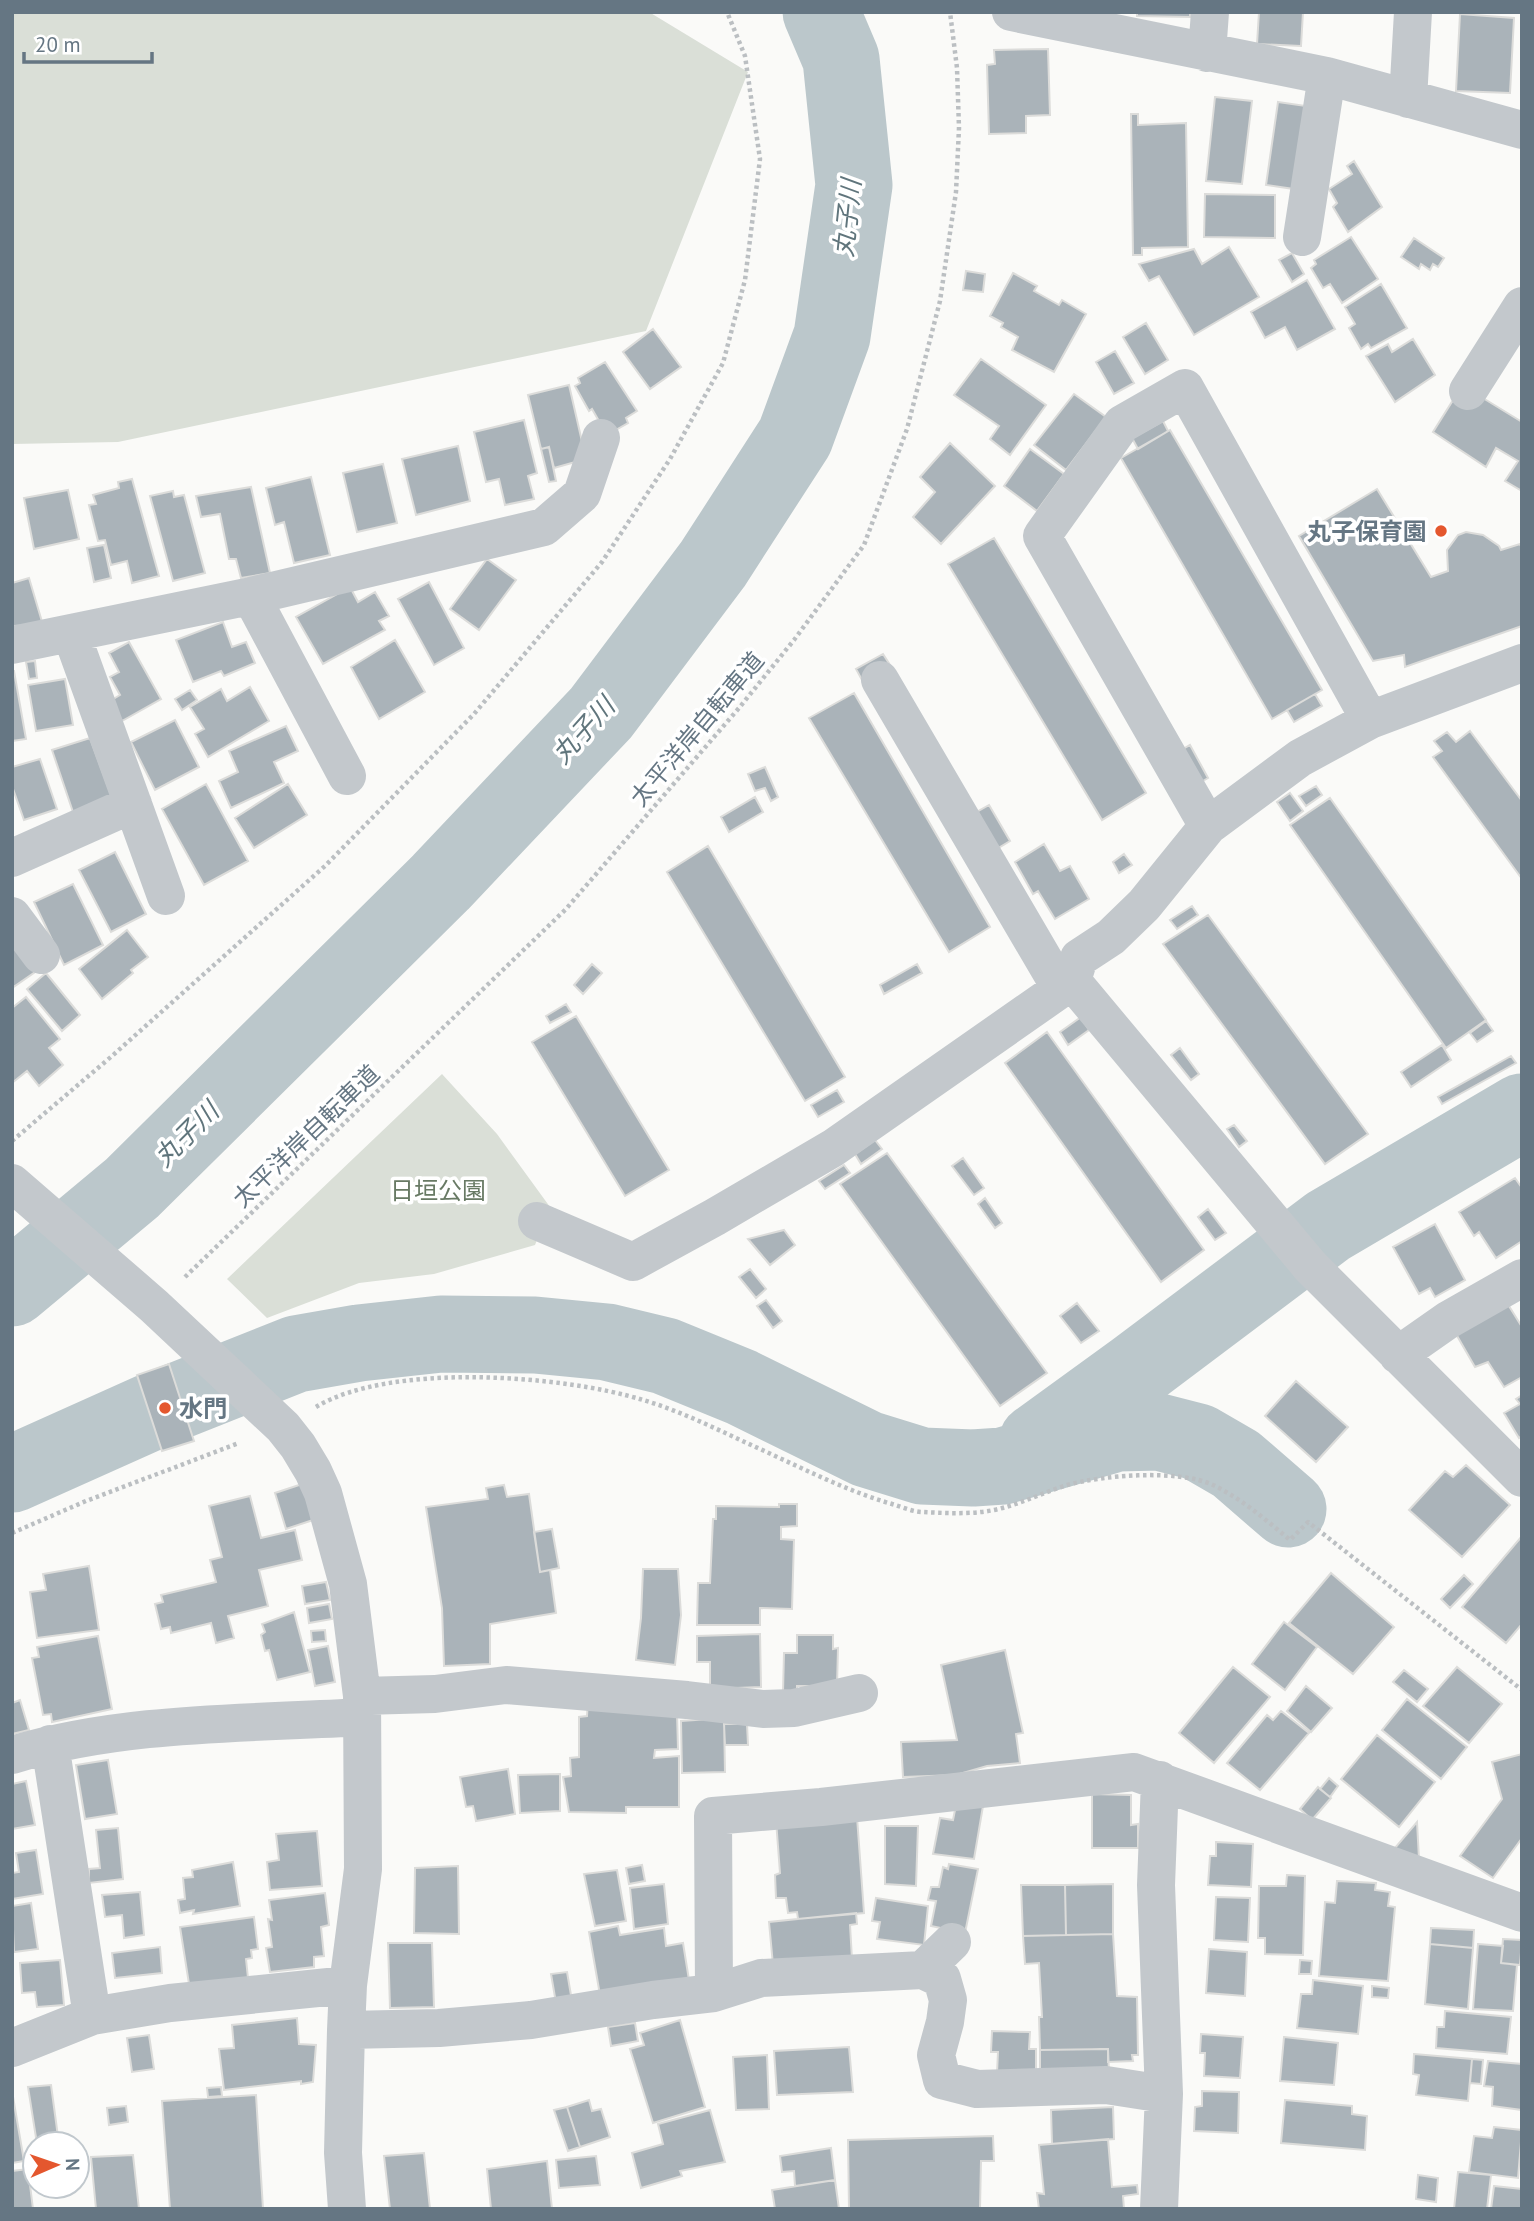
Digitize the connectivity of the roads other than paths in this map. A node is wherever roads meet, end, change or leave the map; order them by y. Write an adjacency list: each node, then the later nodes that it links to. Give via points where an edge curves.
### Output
1 (1011, 12): 4 (street)
2 (1210, 12): 4 (street)
3 (1413, 12): 6 (street)
4 (1207, 52): 5 (street)
5 (1327, 76): 6 (street); 8 (street)
6 (1408, 99): 7 (street)
7 (1522, 130)
8 (1302, 237)
9 (1522, 306): 10 (street)
10 (1468, 391)
11 (601, 439): 12 (street, via 582,494 544,527)
12 (251, 596): 13 (street); 18 (street)
13 (71, 633): 14 (street); 19 (street)
14 (12, 645)
15 (1522, 663): 17 (street)
16 (880, 680): 25 (street)
17 (1370, 720): 20 (street, via 1300,758); 20 (street, via 1185,388 1122,424 1042,537)
18 (347, 776)
19 (133, 804): 21 (street); 22 (street)
20 (1208, 827): 25 (street, via 1144,905 1111,937 1079,958)
21 (12, 858)
22 (166, 896)
23 (12, 916): 24 (street)
24 (41, 956)
25 (1067, 985): 27 (street, via 833,1148 633,1262); 29 (street, via 1310,1266)
26 (12, 1183): 32 (street, via 198,1346 271,1416 308,1462 323,1493 348,1584)
27 (537, 1221)
28 (1522, 1278): 29 (street)
29 (1398, 1355): 30 (street)
30 (1522, 1478)
31 (859, 1693): 32 (street, via 794,1708 763,1709 506,1685)
32 (362, 1707): 33 (street, via 136,1730); 39 (street, via 363,1869)
33 (50, 1744): 34 (street); 41 (street)
34 (12, 1755)
35 (1160, 1780): 36 (street); 40 (street, via 1134,1772 713,1816); 44 (street, via 1156,1885)
36 (1522, 1913)
37 (952, 1942): 38 (street)
38 (923, 1970): 40 (street, via 761,1978); 44 (street, via 942,1979 948,2000 936,2055 942,2080 977,2089 1106,2084)
39 (348, 1985): 41 (street, via 170,2003); 42 (street)
40 (714, 1993): 42 (street, via 531,2020)
41 (92, 2017): 43 (street)
42 (346, 2030): 45 (street, via 343,2153)
43 (12, 2048)
44 (1164, 2094): 46 (street)
45 (347, 2209)
46 (1159, 2209)

